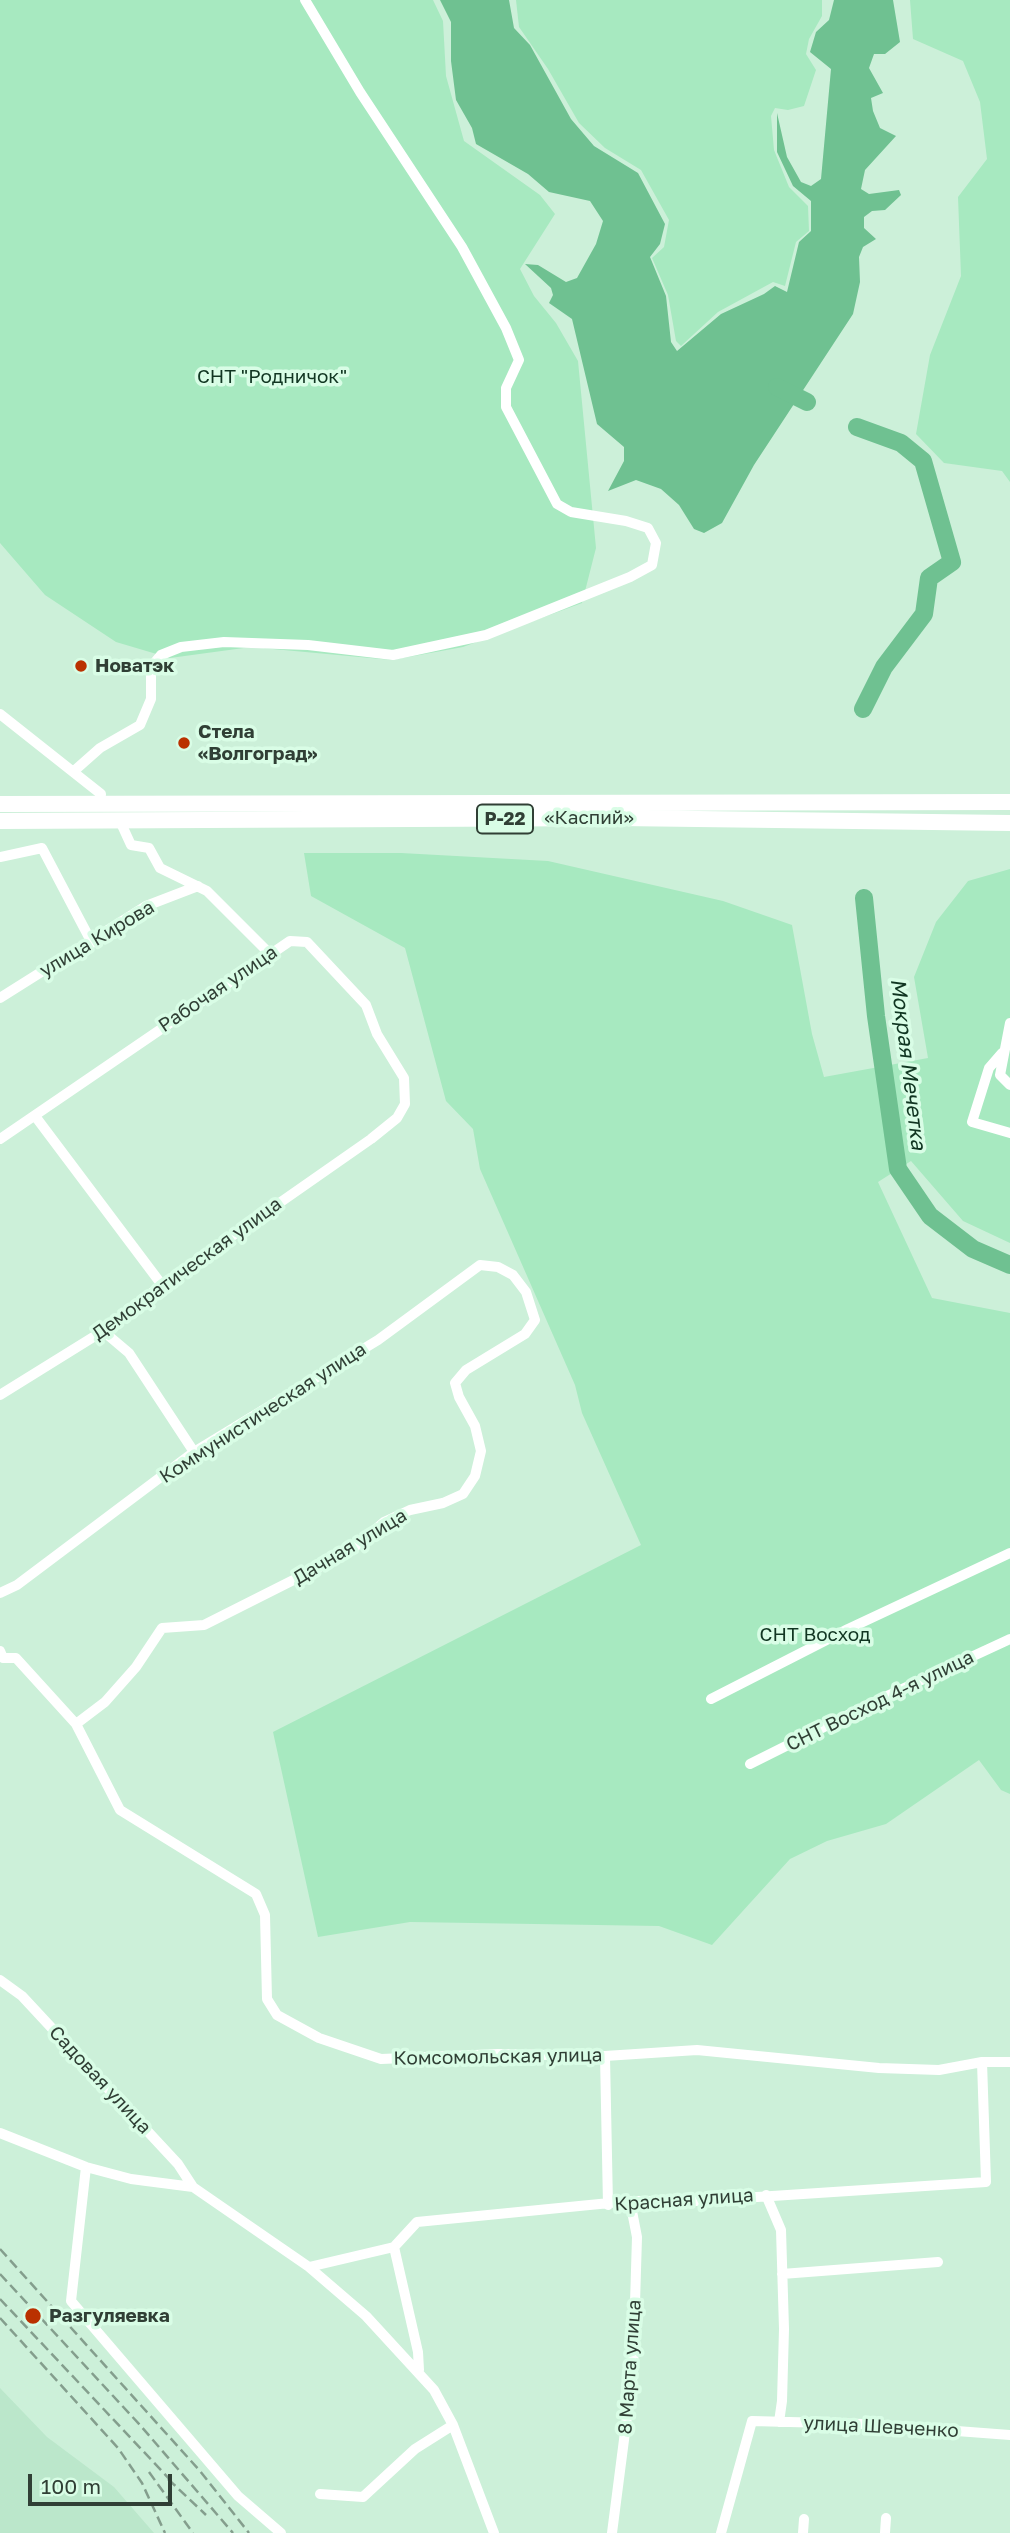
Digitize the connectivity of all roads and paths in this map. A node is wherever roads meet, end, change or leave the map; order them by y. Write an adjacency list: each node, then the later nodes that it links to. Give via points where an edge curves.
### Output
1 (305, 0): 3 (street, via 462,247 506,328 519,360 506,388 506,407 557,504 571,512 648,528 656,543 652,565 486,635 393,655 308,645 224,642 181,647 161,655 151,667 151,699 140,725 100,748)
2 (0, 715): 3 (street)
3 (74, 771): 4 (street)
4 (100, 799): 5 (highway, «Каспий» / Р-22, via 117,803); 6 (highway, «Каспий» / Р-22)
5 (1010, 802)
6 (0, 804)
7 (0, 821): 8 (highway, «Каспий» / Р-22)
8 (120, 821): 9 (highway, «Каспий» / Р-22, via 619,818); 11 (street, via 131,845 149,848 160,868)
9 (1010, 822)
10 (0, 857): 12 (street, via 42,848)
11 (198, 886): 12 (street, улица Кирова, via 146,906); 13 (street)
12 (92, 943): 14 (street, улица Кирова)
13 (269, 953): 18 (street, Рабочая улица); 21 (street, Рабочая улица, via 290,941 307,942 366,1005 377,1034 404,1078 405,1104 397,1118)
14 (0, 998)
15 (1010, 1023): 16 (street)
16 (1002, 1053): 17 (street, via 1000,1075); 19 (street, via 989,1068 972,1122)
17 (1010, 1085)
18 (35, 1116): 20 (street, Рабочая улица); 22 (street)
19 (1010, 1133)
20 (0, 1139)
21 (371, 1139): 22 (street, Демократическая улица)
22 (162, 1284): 24 (street, Демократическая улица)
23 (526, 1292): 26 (street, Коммунистическая улица, via 513,1275 480,1265 378,1339); 32 (street, Дачная улица, via 535,1320 525,1334 466,1370 455,1383 481,1451 475,1476 463,1494 384,1522 349,1552 204,1625 162,1628 105,1702)
24 (103, 1331): 25 (street, Демократическая улица); 26 (street, via 130,1353)
25 (0, 1395)
26 (194, 1452): 28 (street, Коммунистическая улица, via 17,1585)
27 (1010, 1553): 31 (street)
28 (0, 1593)
29 (1010, 1639): 33 (street, СНТ Восход 4-я улица)
30 (0, 1651): 32 (street, Комсомольская улица, via 3,1658 16,1658)
31 (711, 1699)
32 (76, 1724): 35 (street, Комсомольская улица, via 121,1810 256,1894 265,1915 267,1999 277,2015 319,2038 381,2059)
33 (750, 1764)
34 (0, 1980): 40 (street, Садовая улица, via 22,1996 178,2164)
35 (605, 2056): 36 (street, Комсомольская улица, via 697,2050 939,2070); 43 (street)
36 (982, 2062): 37 (street, Комсомольская улица); 41 (street, Красная улица, via 986,2182)
37 (1010, 2062)
38 (0, 2133): 39 (street)
39 (86, 2167): 40 (street, via 131,2179); 55 (street, via 71,2301 238,2496)
40 (193, 2187): 46 (street)
41 (766, 2195): 42 (street, Красная улица); 47 (street, via 781,2230)
42 (630, 2201): 43 (street, Красная улица); 57 (street, 8 Марта улица, via 637,2237 633,2370)
43 (608, 2205): 44 (street, Красная улица, via 417,2222)
44 (394, 2247): 46 (street); 48 (street)
45 (938, 2262): 47 (street)
46 (309, 2267): 48 (street)
47 (782, 2274): 49 (street)
48 (419, 2370): 50 (street)
49 (779, 2423): 51 (street, улица Шевченко); 58 (street, улица Шевченко, via 752,2421)
50 (453, 2426): 52 (street, via 415,2449 363,2497); 56 (street)
51 (1010, 2435)
52 (320, 2494)
53 (886, 2518): 60 (street)
54 (804, 2519): 59 (street)
55 (281, 2533)
56 (494, 2533)
57 (612, 2533)
58 (721, 2533)
59 (803, 2533)
60 (885, 2533)

